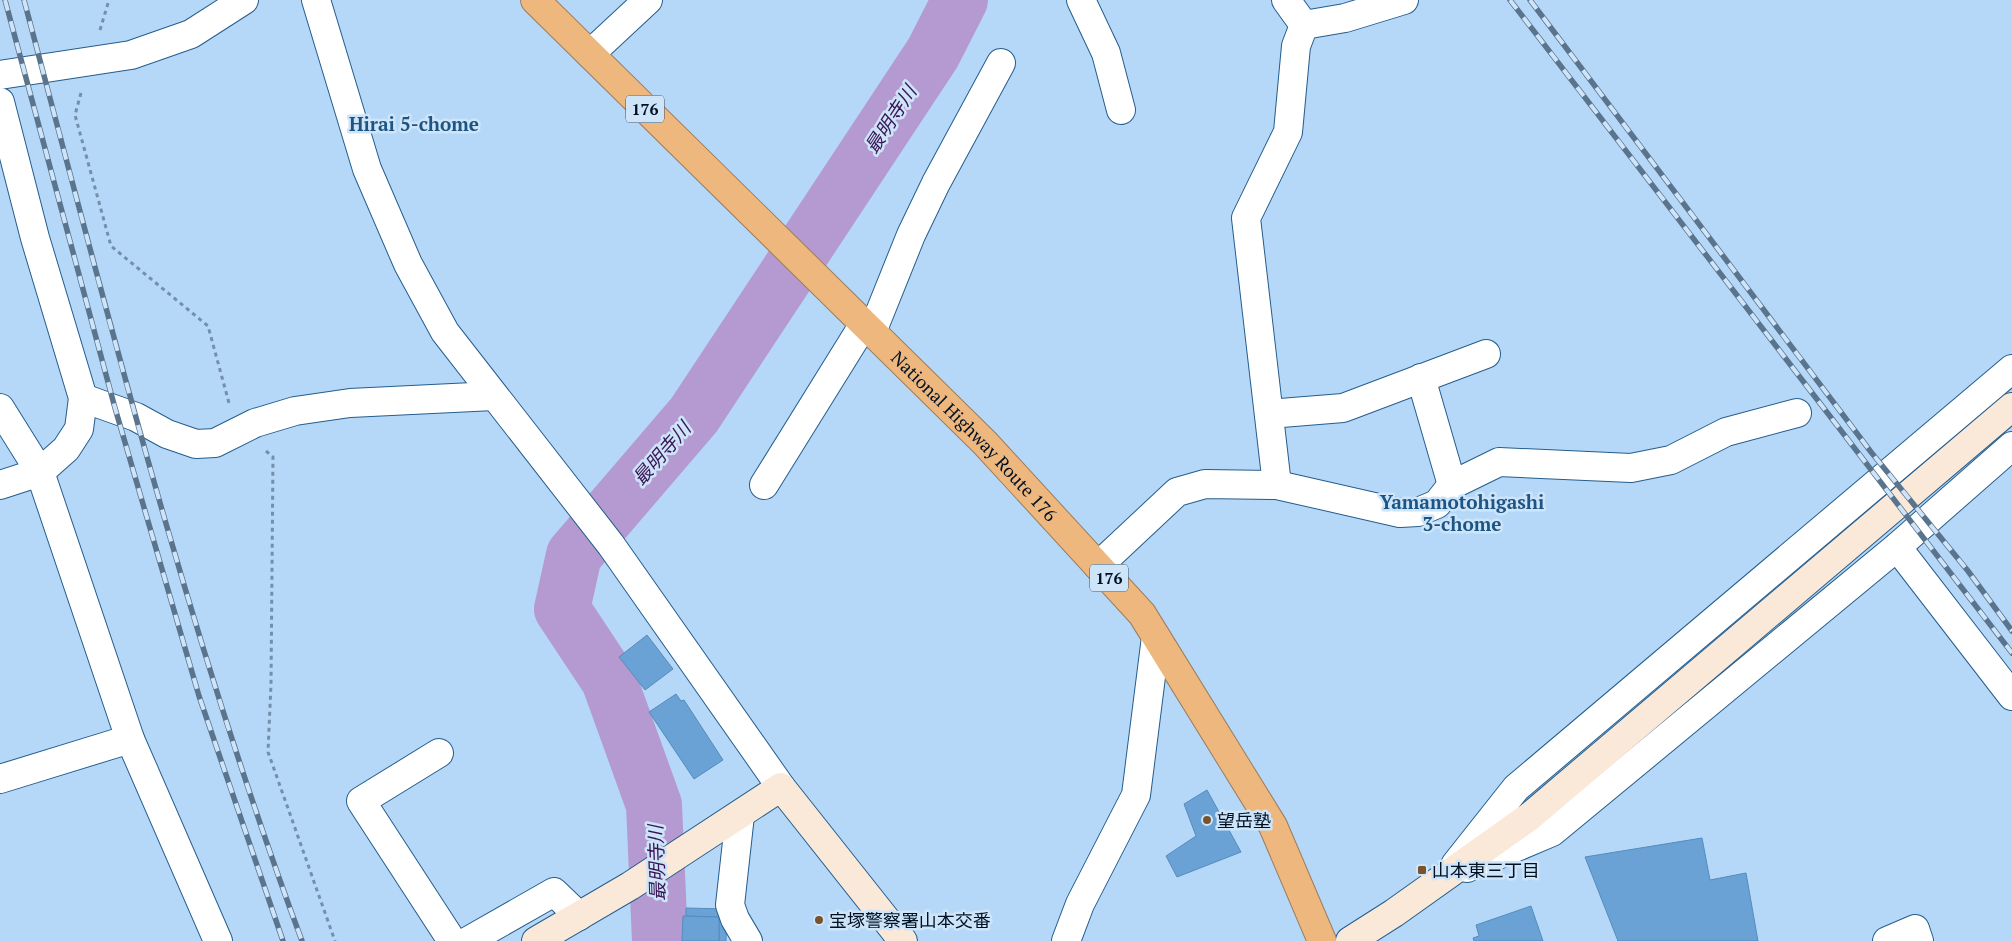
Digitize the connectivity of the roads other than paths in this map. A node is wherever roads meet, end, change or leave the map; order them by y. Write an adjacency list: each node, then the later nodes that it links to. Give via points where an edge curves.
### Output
1 (244, 0): 11 (street, via 191,34 131,55)
2 (316, 0): 18 (street, via 367,169 408,264 445,332)
3 (535, 0): 9 (highway, National Highway Route 176 / 176)
4 (648, 0): 9 (street)
5 (1081, 0): 13 (street, via 1106,53)
6 (1286, 0): 8 (street)
7 (1404, 0): 8 (street, via 1345,18)
8 (1304, 25): 23 (street, via 1296,46 1288,132 1246,218)
9 (590, 54): 14 (highway, National Highway Route 176 / 176)
10 (1001, 63): 14 (street, via 936,183)
11 (0, 74)
12 (0, 102): 19 (street, via 35,238)
13 (1120, 110)
14 (868, 328): 27 (street); 31 (highway, National Highway Route 176 / 176, via 985,443)
15 (1486, 354): 17 (street)
16 (2012, 369): 39 (street, via 1516,788)
17 (1422, 378): 23 (street, via 1343,408); 29 (street)
18 (494, 396): 19 (street, via 350,403 295,411 255,422 215,443 196,444); 37 (street, via 611,545)
19 (83, 398): 25 (street, via 79,429 66,449)
20 (2012, 407): 39 (street, via 1529,817)
21 (0, 408): 25 (street)
22 (1797, 413): 29 (street, via 1726,432 1671,460 1631,468 1499,462)
23 (1269, 414): 28 (street)
24 (2012, 446): 30 (street)
25 (40, 472): 26 (street); 34 (street)
26 (0, 485)
27 (764, 485)
28 (1277, 485): 29 (street, via 1400,513 1418,512 1437,504); 31 (street, via 1205,484 1177,492)
29 (1452, 485)
30 (1897, 547): 33 (street); 39 (street, via 1552,832)
31 (1098, 566): 32 (highway, National Highway Route 176 / 176, via 1142,614)
32 (1156, 637): 47 (street, via 1136,795 1080,904); 48 (highway, National Highway Route 176 / 176, via 1273,826)
33 (2012, 696)
34 (130, 738): 36 (street); 41 (street)
35 (439, 753): 42 (street, via 362,801)
36 (0, 779)
37 (781, 788): 38 (street); 46 (street)
38 (740, 815): 40 (street); 45 (street, via 730,905)
39 (1447, 876): 49 (street)
40 (579, 916): 43 (street, via 554,892); 44 (street)
41 (218, 941)
42 (452, 941)
43 (468, 941)
44 (536, 941)
45 (748, 941)
46 (903, 941)
47 (1066, 941)
48 (1322, 941)
49 (1350, 941)
50 (1886, 941): 51 (street, via 1914,929)
51 (1919, 941)

